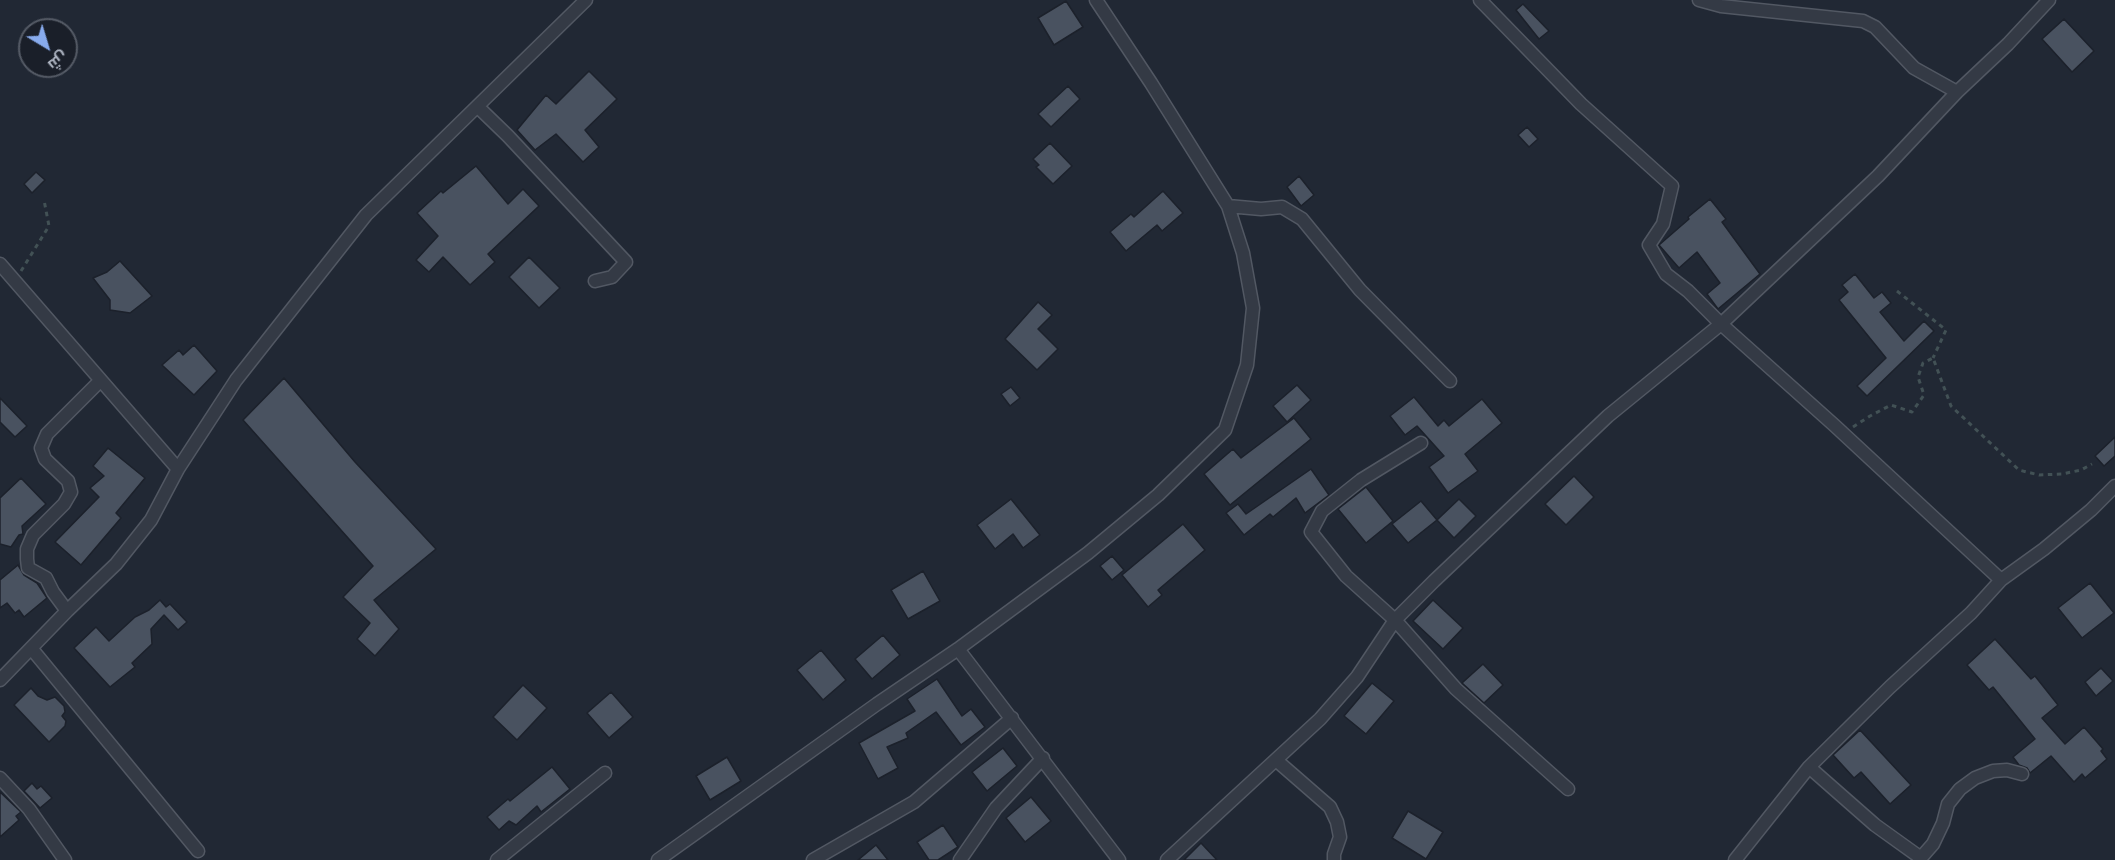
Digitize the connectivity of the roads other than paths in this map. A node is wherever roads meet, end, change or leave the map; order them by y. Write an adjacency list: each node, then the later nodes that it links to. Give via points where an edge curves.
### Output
1 (586, 0): 7 (street)
2 (1096, 0): 8 (street)
3 (1480, 0): 11 (street, via 1581,104 1672,186 1663,224 1649,245 1666,274)
4 (1699, 0): 6 (street, via 1722,6 1863,21 1875,27 1914,68)
5 (2049, 0): 6 (street)
6 (1957, 92): 11 (street, via 1878,176)
7 (478, 107): 10 (street, via 626,262 612,277); 15 (street, via 366,215 236,380)
8 (1227, 206): 13 (street, via 1282,207 1302,219 1360,290); 21 (street, via 1243,253 1254,308 1247,365 1225,430 1158,495 1088,553)
9 (0, 264): 12 (street)
10 (596, 281)
11 (1721, 324): 17 (street); 19 (street, via 1608,416)
12 (100, 381): 15 (street); 18 (street, via 47,434 41,448 45,459 68,481 71,492 33,535 27,549 28,568 46,578)
13 (1450, 381)
14 (1420, 443): 19 (street, via 1361,480 1322,511 1311,532 1346,576)
15 (178, 469): 18 (street, via 151,520 116,564)
16 (2115, 486): 17 (street, via 2044,549)
17 (2001, 580): 26 (street)
18 (67, 611): 20 (street)
19 (1395, 620): 25 (street, via 1357,677 1320,719); 30 (street, via 1456,689)
20 (31, 648): 22 (street); 31 (street)
21 (958, 649): 23 (street); 35 (street)
22 (0, 680)
23 (1012, 718): 24 (street); 36 (street, via 914,802)
24 (1043, 758): 37 (street, via 996,808); 38 (street)
25 (1275, 760): 39 (street); 40 (street, via 1330,807 1340,837)
26 (1809, 767): 32 (street); 41 (street)
27 (605, 773): 34 (street)
28 (2022, 774): 32 (street, via 1992,771 1960,789 1948,804 1933,844)
29 (0, 778): 33 (street, via 29,809)
30 (1568, 789)
31 (198, 851)
32 (1920, 859)
33 (65, 860)
34 (497, 860)
35 (658, 860)
36 (813, 860)
37 (960, 860)
38 (1119, 860)
39 (1167, 860)
40 (1334, 860)
41 (1735, 860)

